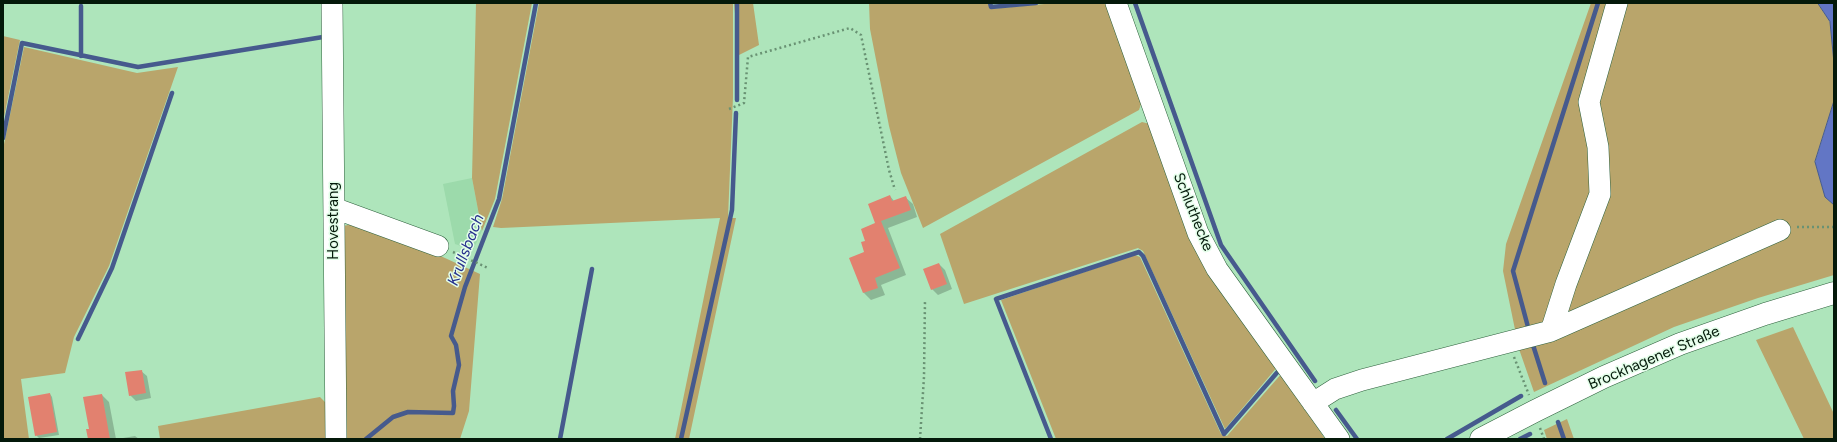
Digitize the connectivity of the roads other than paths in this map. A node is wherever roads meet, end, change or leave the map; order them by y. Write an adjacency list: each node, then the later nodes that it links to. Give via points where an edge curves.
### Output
1 (332, 3): 4 (street, Hovestrang)
2 (1116, 3): 9 (street, Schluthecke, via 1198,232 1217,269)
3 (1617, 3): 8 (street, via 1589,102 1598,147 1600,194)
4 (334, 208): 6 (street); 10 (street, Hovestrang)
5 (1780, 230): 8 (street)
6 (438, 246)
7 (1834, 293): 12 (main road, Brockhagener Straße, via 1680,344 1604,377)
8 (1551, 330): 9 (street, via 1362,380 1335,389)
9 (1313, 403): 11 (street, Schluthecke)
10 (336, 439)
11 (1339, 439)
12 (1481, 439)

